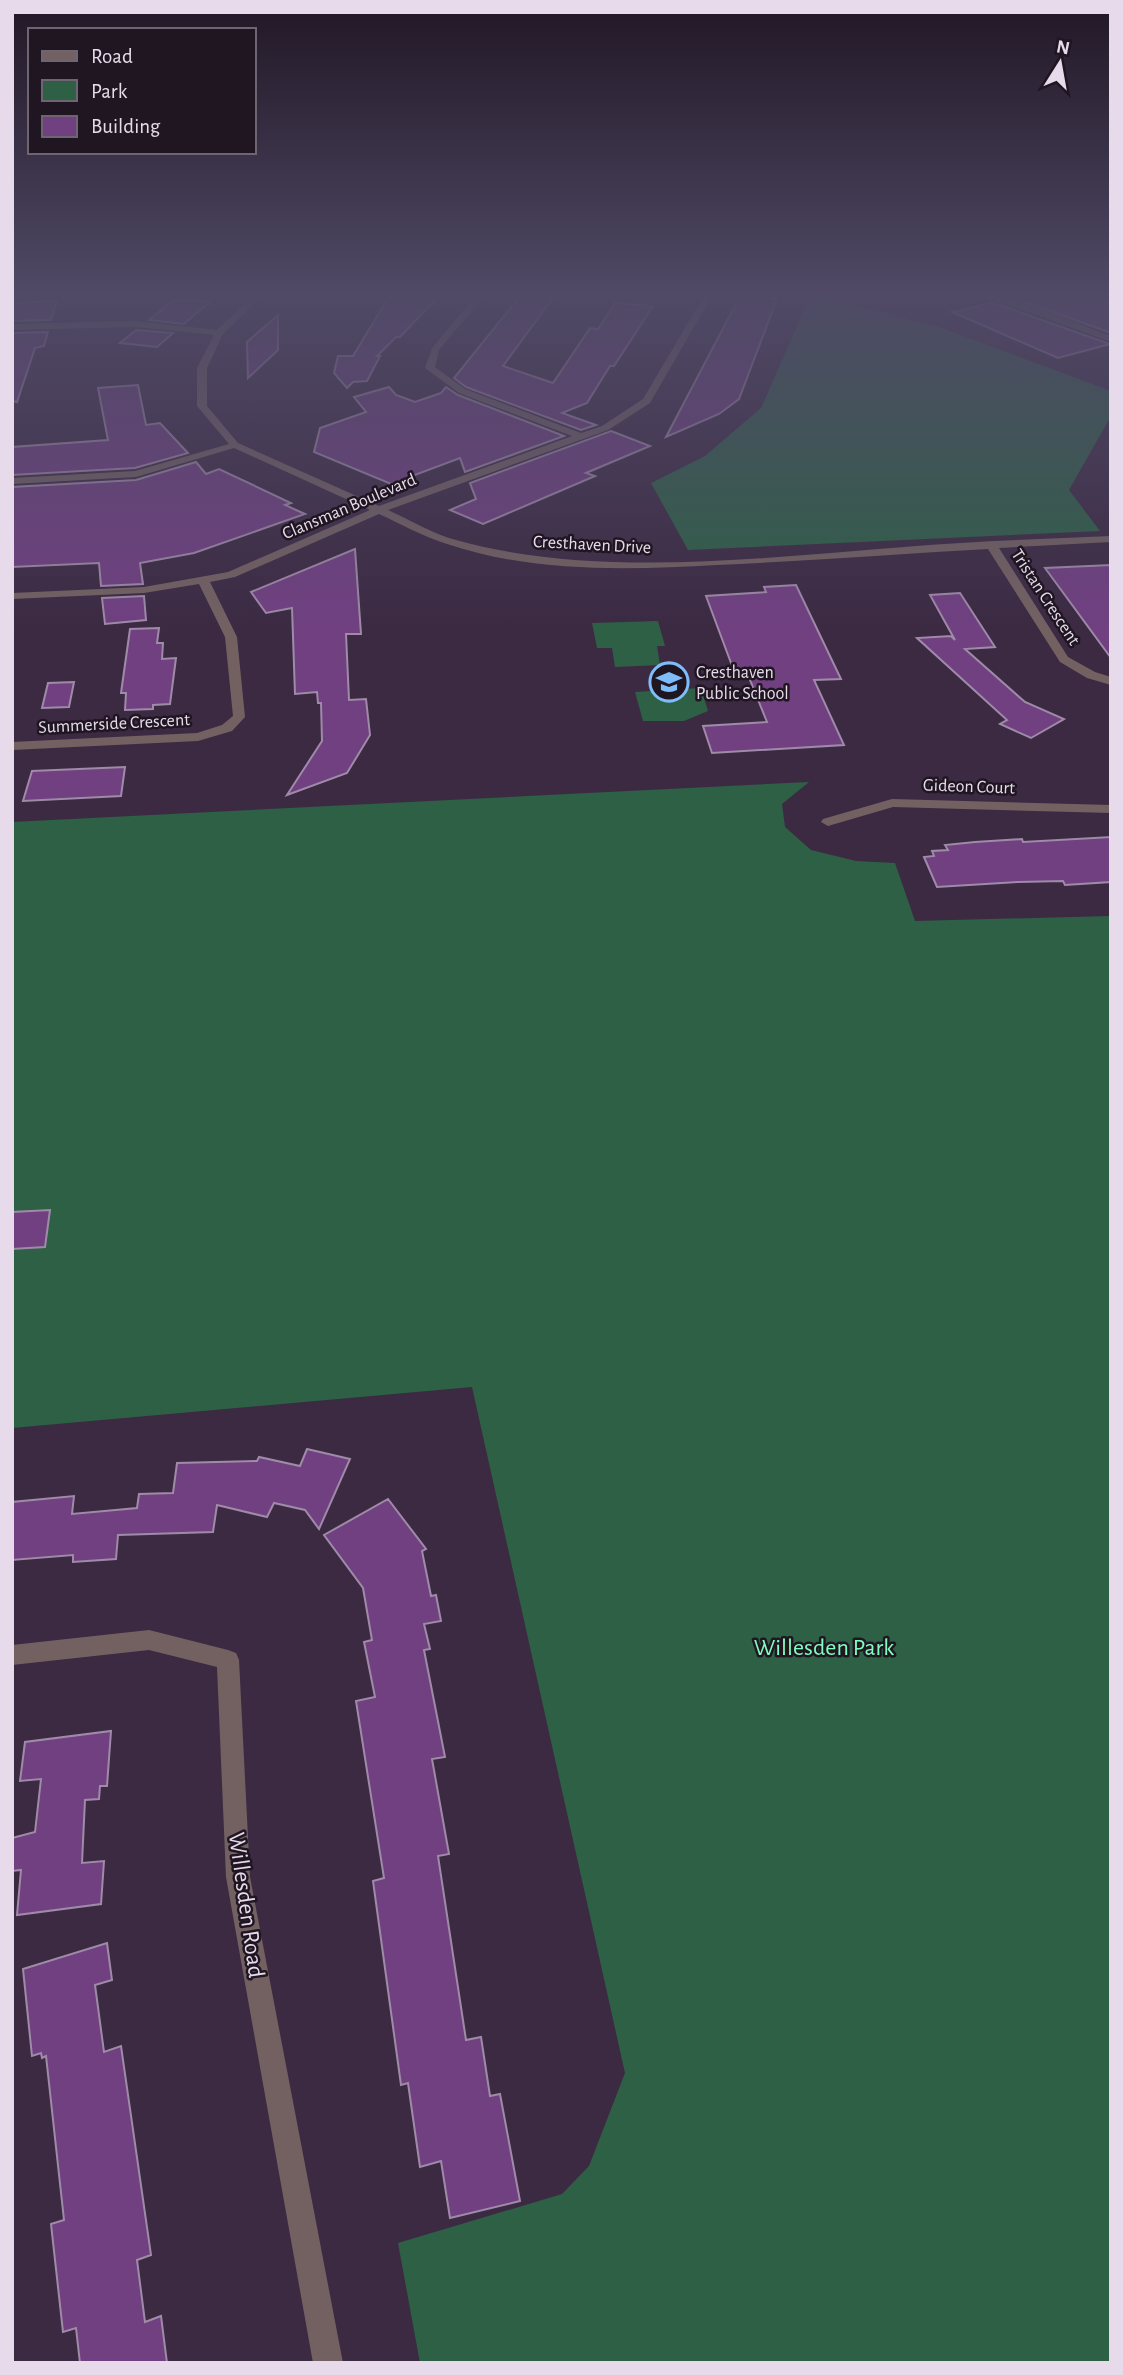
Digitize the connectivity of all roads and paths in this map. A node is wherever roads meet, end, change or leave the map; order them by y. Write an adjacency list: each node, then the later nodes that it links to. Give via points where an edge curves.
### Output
1 (202, 405): 5 (street, Cresthaven Drive)
2 (499, 405): 4 (street)
3 (641, 405): 4 (street, Clansman Boulevard, via 605,428)
4 (580, 436): 7 (street, Clansman Boulevard)
5 (235, 445): 6 (street, via 136,474); 7 (street, Cresthaven Drive)
6 (12, 481)
7 (381, 509): 9 (street, Cresthaven Drive, via 450,542 537,561 639,566); 10 (street, Clansman Boulevard)
8 (1111, 539): 9 (street, Cresthaven Drive)
9 (992, 546): 12 (street, Tristan Crescent, via 1064,659)
10 (204, 582): 11 (street, Clansman Boulevard, via 144,590); 13 (street, Summerside Crescent, via 231,637 239,717 227,728 198,737)
11 (12, 596)
12 (1111, 681)
13 (12, 746)
14 (1111, 808): 15 (street, Gideon Court, via 892,803)
15 (828, 822)
16 (12, 1655): 17 (street, Willesden Road, via 149,1640 228,1660 238,1877)
17 (328, 2363)

